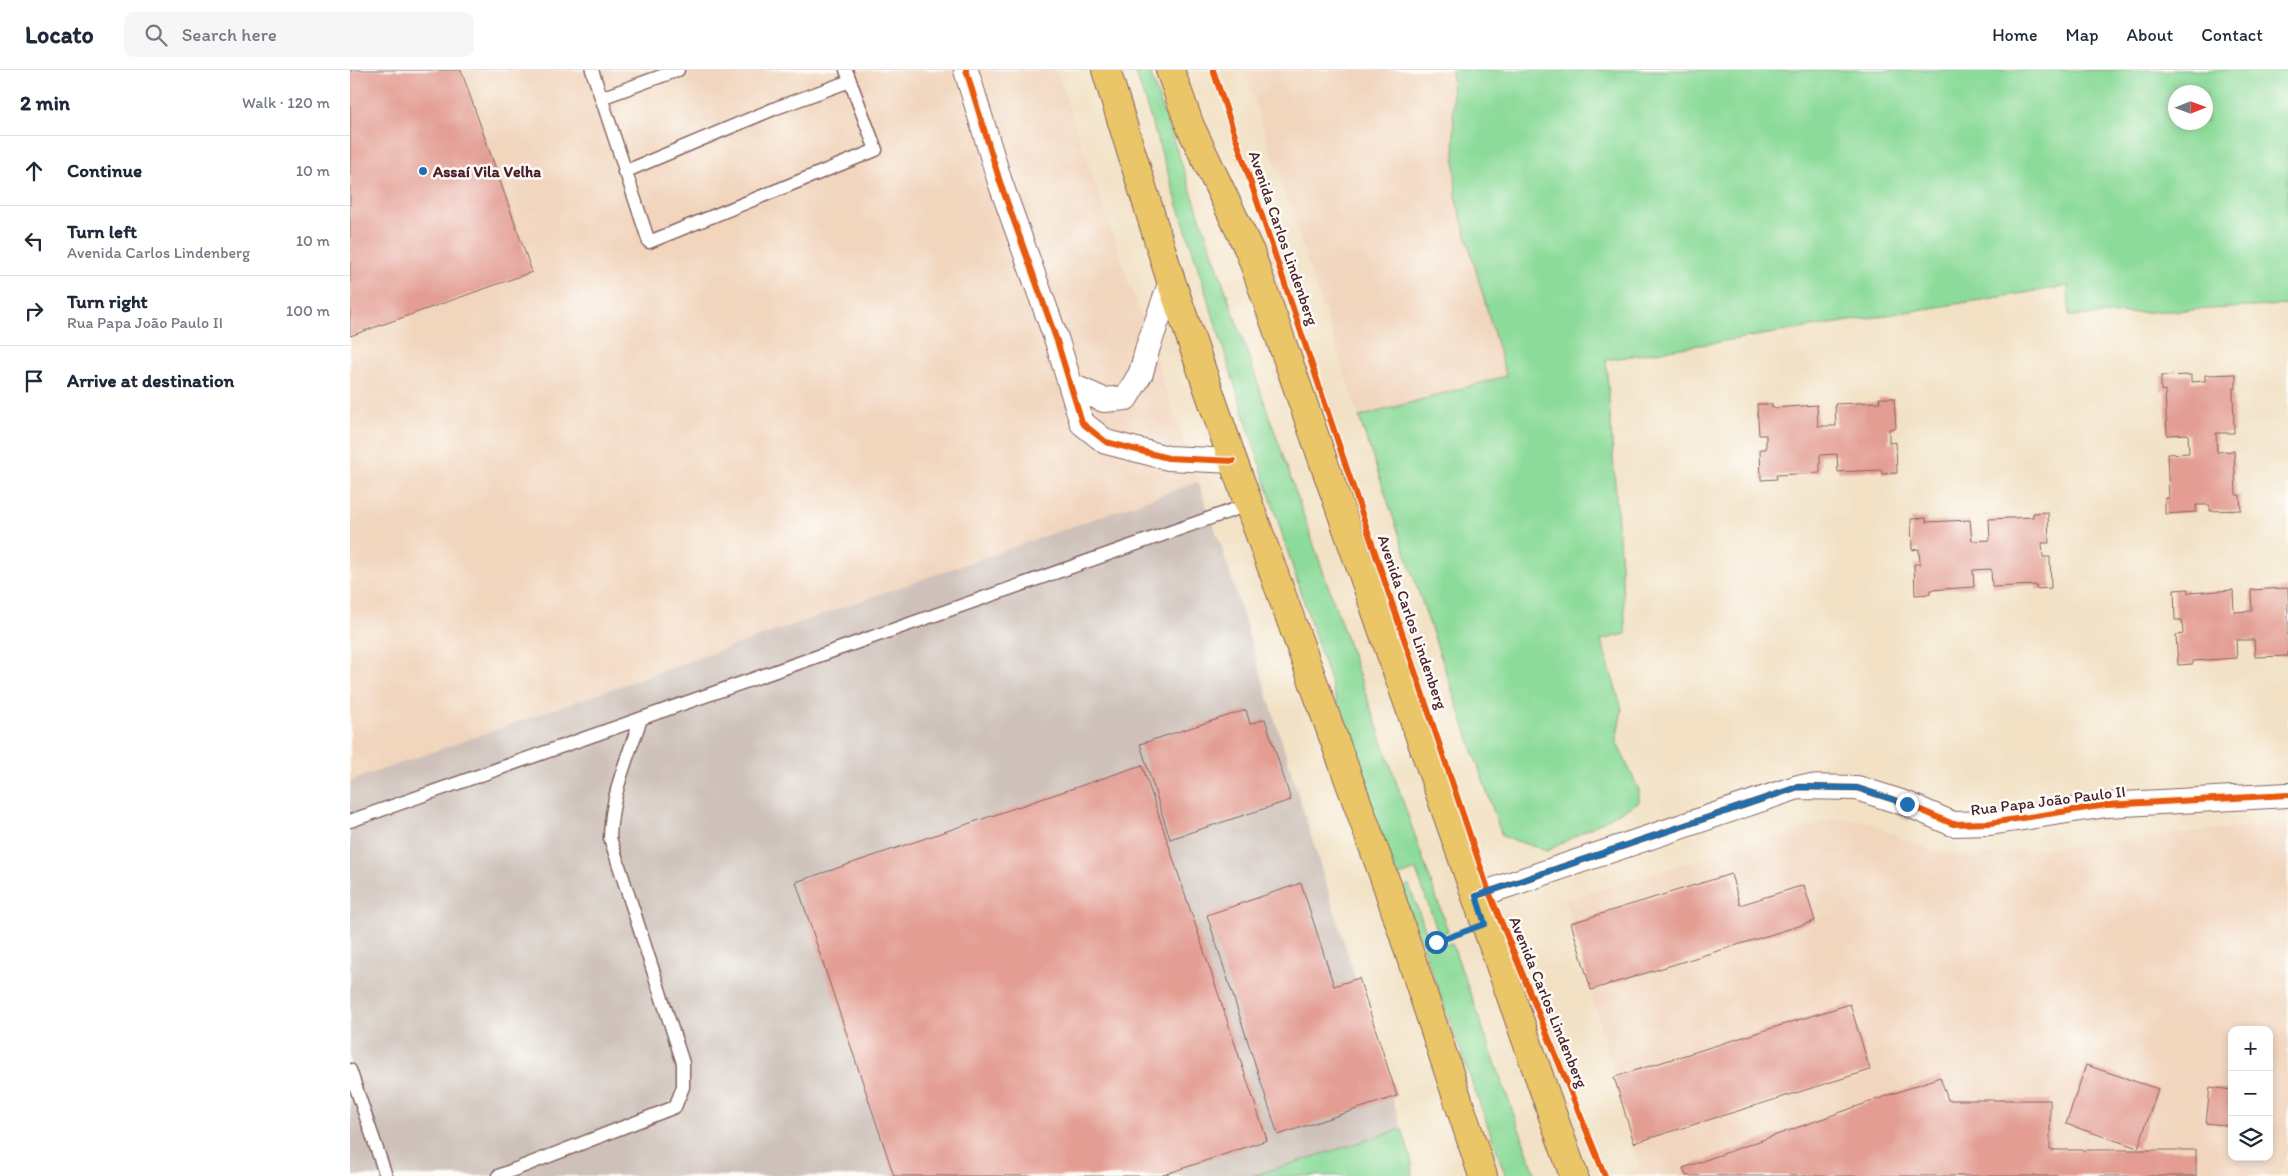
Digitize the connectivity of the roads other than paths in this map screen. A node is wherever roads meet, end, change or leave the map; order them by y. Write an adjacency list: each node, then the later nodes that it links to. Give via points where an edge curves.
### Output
1 (592, 70): 7 (lane)
2 (678, 70): 7 (lane)
3 (966, 70): 10 (street, via 1000,182)
4 (1106, 70): 9 (main road)
5 (1172, 73): 16 (main road, Avenida Carlos Lindenberg, via 1190,126 1250,252)
6 (848, 76): 8 (lane); 8 (lane, via 876,150 648,242)
7 (601, 98): 8 (lane)
8 (624, 172)
9 (1171, 281): 10 (street, via 1141,373 1126,398 1104,400); 11 (main road)
10 (1072, 386): 11 (street, via 1082,423 1106,442 1168,458)
11 (1233, 461): 12 (main road)
12 (1250, 504): 13 (lane); 20 (main road, via 1387,885)
13 (641, 719): 15 (lane); 19 (lane, via 617,786 610,838 683,1063 683,1087 675,1106)
14 (2288, 795): 16 (street, Rua Papa João Paulo II, via 2106,805 1990,823 1953,824 1907,804 1857,788 1798,787)
15 (350, 822)
16 (1476, 896): 21 (main road, Avenida Carlos Lindenberg)
17 (350, 1070): 18 (lane)
18 (386, 1176)
19 (498, 1176)
20 (1483, 1176)
21 (1574, 1176)

